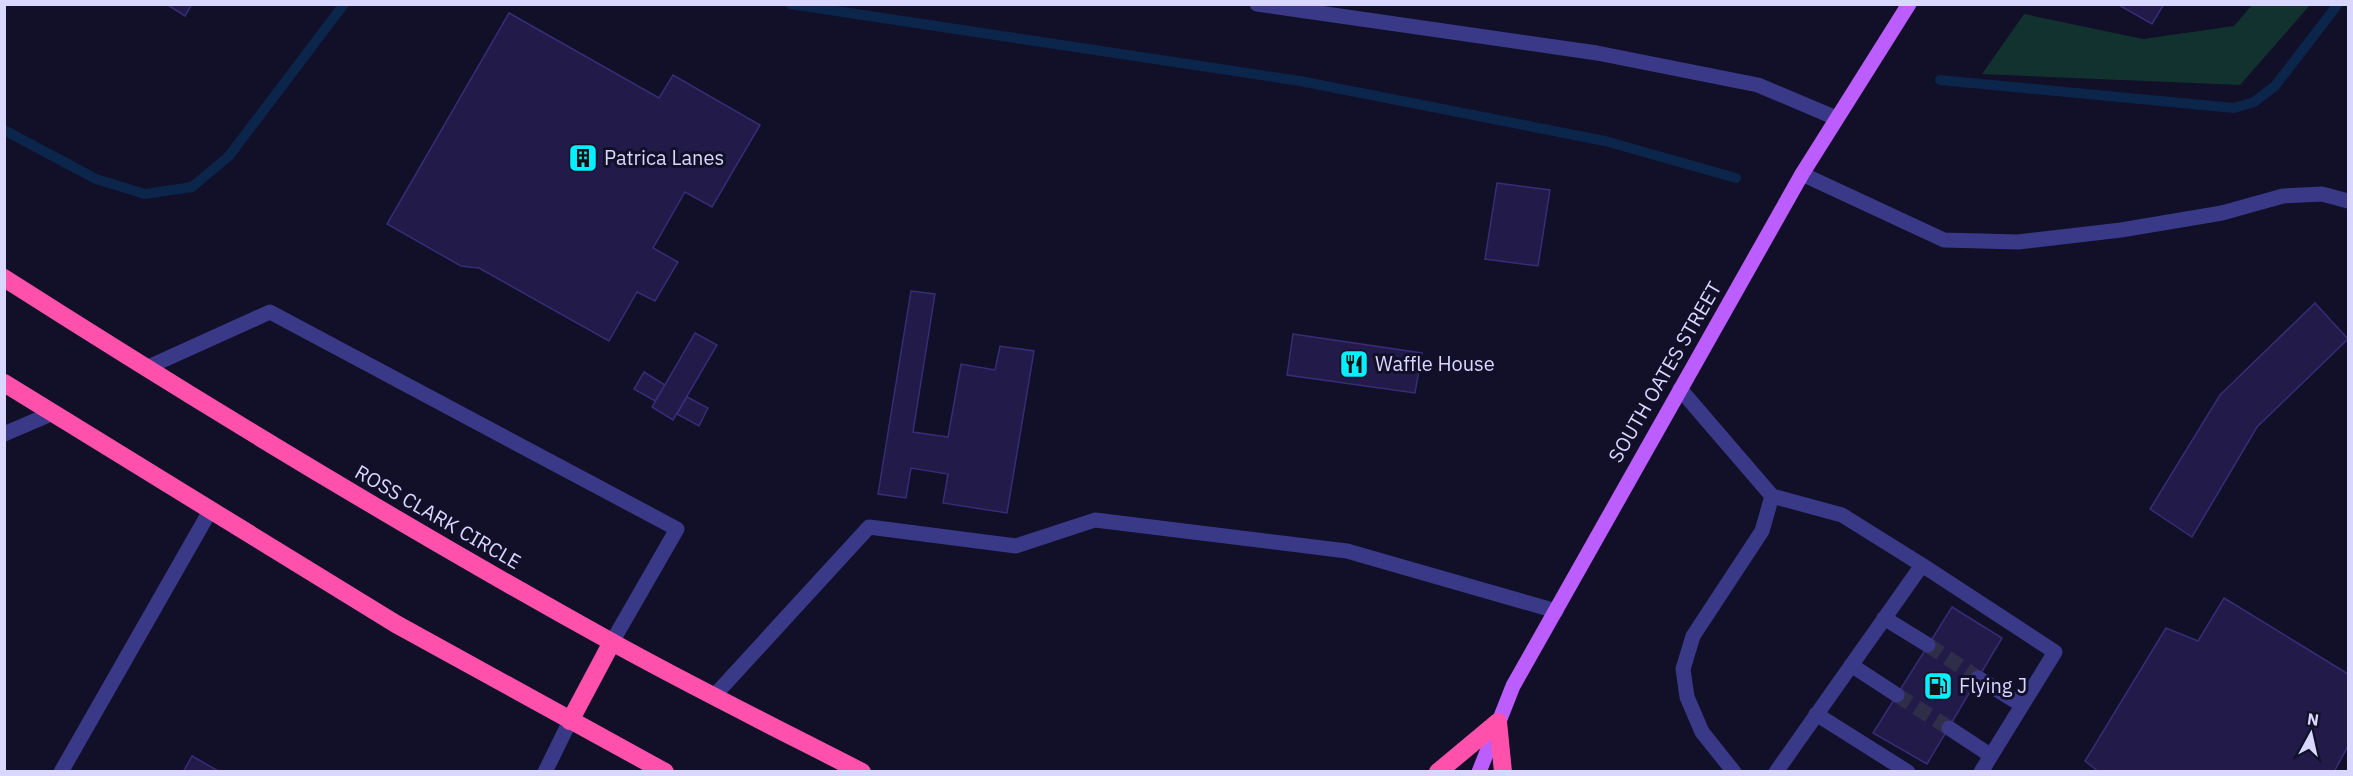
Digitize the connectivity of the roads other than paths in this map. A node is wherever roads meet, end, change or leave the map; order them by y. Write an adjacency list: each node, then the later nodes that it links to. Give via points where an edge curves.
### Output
1 (1257, 4): 3 (lane, via 1655,64 1758,85)
2 (1909, 4): 3 (main road, SOUTH OATES STREET)
3 (1836, 118): 4 (main road, SOUTH OATES STREET)
4 (1802, 174): 5 (lane, via 1944,240 2018,242 2121,230 2222,213 2283,196 2322,194); 9 (main road, SOUTH OATES STREET)
5 (2349, 201)
6 (4, 278): 7 (highway, ROSS CLARK CIRCLE)
7 (146, 368): 17 (highway, ROSS CLARK CIRCLE, via 435,543); 17 (lane, via 270,312 677,529)
8 (4, 383): 10 (highway)
9 (1680, 390): 12 (lane); 15 (main road, SOUTH OATES STREET)
10 (53, 413): 11 (lane); 13 (highway)
11 (4, 434)
12 (1772, 496): 14 (lane, via 1842,515); 36 (lane, via 1762,531 1694,636 1683,669 1687,697 1702,732)
13 (210, 510): 25 (highway, via 396,624); 29 (lane)
14 (1922, 565): 16 (lane); 23 (lane, via 2055,652)
15 (1556, 611): 22 (lane, via 1347,551 1095,520 1016,546 869,527); 26 (main road, SOUTH OATES STREET, via 1513,686)
16 (1884, 618): 18 (lane); 19 (lane)
17 (612, 642): 22 (highway, ROSS CLARK CIRCLE); 25 (highway)
18 (1928, 645)
19 (1851, 665): 21 (lane); 24 (lane)
20 (1978, 678): 23 (lane)
21 (1898, 695)
22 (714, 696): 32 (highway, ROSS CLARK CIRCLE)
23 (2022, 705): 28 (lane)
24 (1816, 714): 37 (lane); 38 (lane)
25 (570, 721): 30 (lane); 31 (highway)
26 (1498, 722): 33 (highway); 34 (main road, SOUTH OATES STREET); 35 (highway)
27 (1948, 728): 28 (lane)
28 (1990, 755): 39 (lane)
29 (61, 771)
30 (545, 771)
31 (665, 771)
32 (862, 771)
33 (1438, 771)
34 (1479, 771)
35 (1503, 771)
36 (1734, 771)
37 (1776, 771)
38 (1908, 771)
39 (1980, 771)

